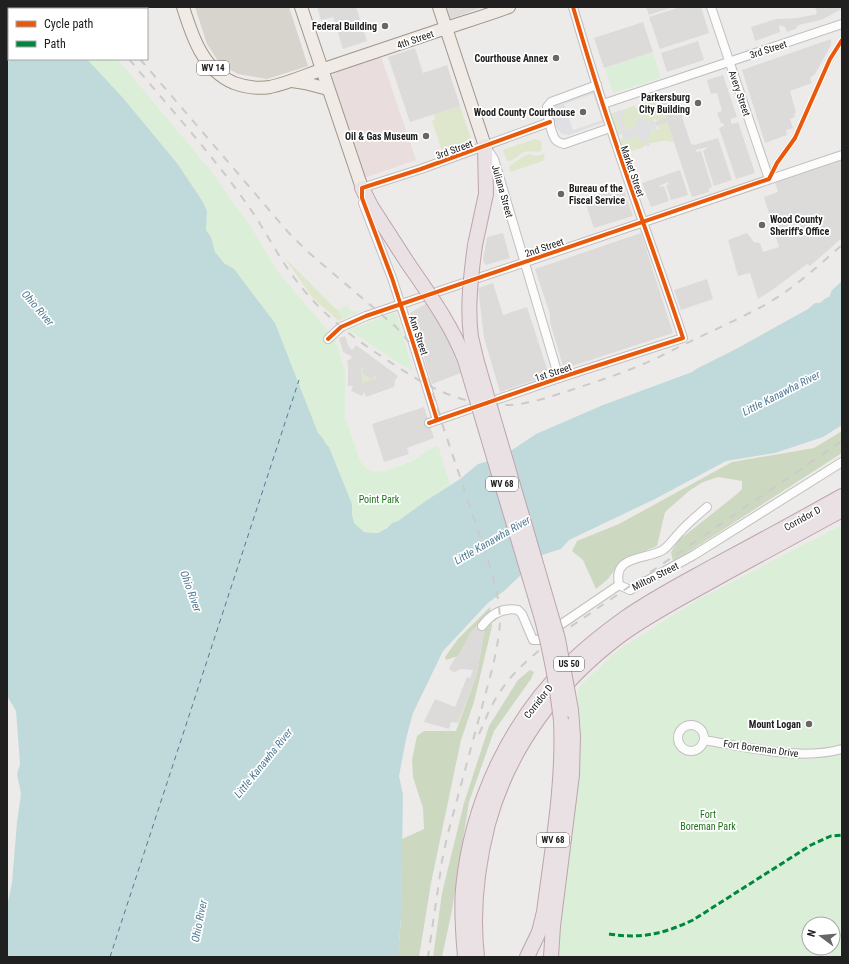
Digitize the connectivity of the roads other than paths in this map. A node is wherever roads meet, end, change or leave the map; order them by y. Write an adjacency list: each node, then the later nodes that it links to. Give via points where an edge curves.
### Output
1 (182, 7): 11 (main road, WV 14, via 201,53 212,67 226,78 254,88 270,87)
2 (301, 7): 10 (main road, Ann Street)
3 (439, 7): 8 (main road, Juliana Street / WV 68)
4 (509, 7): 8 (main road, 4th Street / WV 14)
5 (572, 7): 12 (street, Market Street)
6 (711, 7): 9 (street, Avery Street)
7 (842, 24): 9 (street, 3rd Street)
8 (446, 28): 10 (main road, 4th Street / WV 14); 17 (main road, Juliana Street / WV 68)
9 (729, 62): 14 (street, 3rd Street); 19 (street, Avery Street)
10 (321, 69): 11 (main road, WV 14); 13 (main road, Ann Street)
11 (289, 81): 13 (main road)
12 (597, 85): 14 (street, Market Street); 15 (street, via 551,102 547,112)
13 (328, 89): 20 (main road, Ann Street / WV 68)
14 (603, 104): 16 (street, Market Street)
15 (550, 122): 16 (street, via 555,139 564,144); 17 (street, 3rd Street)
16 (610, 128): 21 (street, Market Street)
17 (485, 146): 20 (street, 3rd Street); 22 (street, Juliana Street, via 494,159); 39 (highway, WV 68, bridge, via 486,194 470,285 471,338 558,639 574,736 572,775)
18 (842, 154): 19 (street, 2nd Street)
19 (769, 179): 21 (street, 2nd Street)
20 (362, 188): 23 (street, Ann Street, via 362,198); 38 (highway, WV 68, bridge, via 406,262 448,322 459,344 544,626 555,674 563,747 560,779 544,912)
21 (642, 222): 22 (street, 2nd Street); 25 (street, Market Street, via 664,278)
22 (524, 262): 23 (street, 2nd Street); 26 (street, Juliana Street)
23 (400, 304): 24 (street, 2nd Street, via 354,321); 27 (street, Ann Street)
24 (328, 338)
25 (683, 338): 26 (street, 1st Street)
26 (559, 378): 27 (street, 1st Street)
27 (433, 421)
28 (842, 462): 32 (street, Milton Street, via 694,556 630,590)
29 (842, 496): 36 (highway, Corridor D / US 50, via 626,617 572,661 548,687 514,734 500,759 478,816 463,889)
30 (707, 507): 32 (street, via 663,550 623,565 618,573)
31 (842, 510): 37 (highway, Corridor D / US 50, via 646,619 599,653 553,700 531,729 493,806 477,876)
32 (619, 585): 33 (street, Milton Street, via 538,640 533,640 518,610 504,609 496,612)
33 (482, 626)
34 (704, 740): 35 (street, Fort Boreman Drive, via 788,753 810,754)
35 (842, 749)
36 (465, 957)
37 (477, 957)
38 (527, 957)
39 (551, 957)

